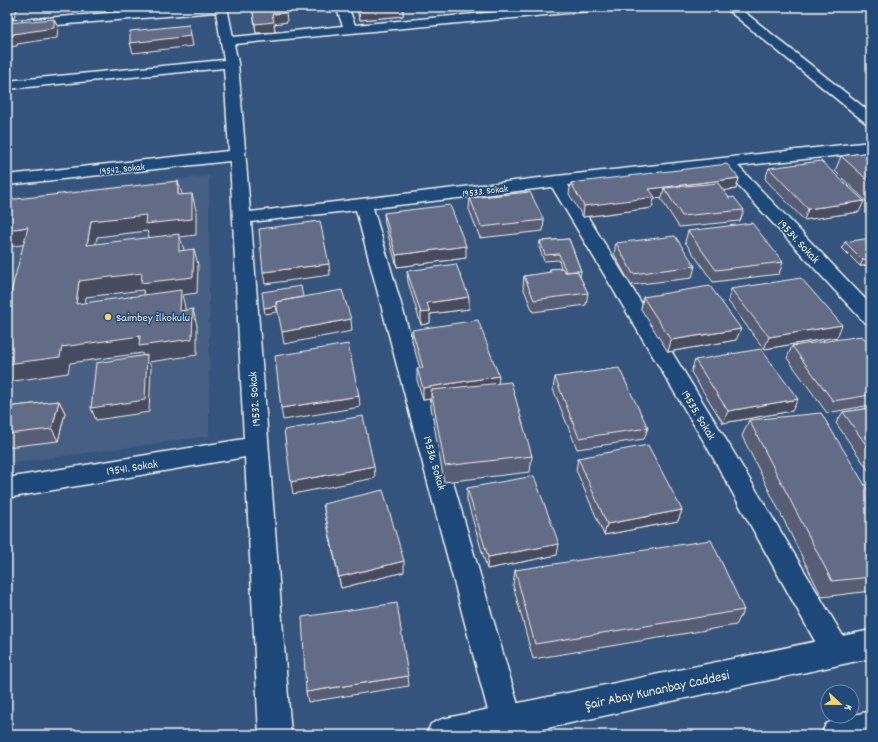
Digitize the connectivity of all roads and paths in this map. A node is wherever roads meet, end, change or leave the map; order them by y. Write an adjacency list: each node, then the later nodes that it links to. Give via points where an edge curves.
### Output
1 (221, 7): 6 (street); 8 (street, 19532. Sokak)
2 (342, 7): 7 (street)
3 (588, 7): 5 (street)
4 (730, 7): 11 (street)
5 (472, 12): 7 (street)
6 (7, 25)
7 (351, 30): 8 (street)
8 (227, 41): 9 (street, 19532. Sokak)
9 (231, 63): 10 (street); 13 (street, 19532. Sokak)
10 (7, 85)
11 (871, 120)
12 (871, 147): 14 (street, 19533. Sokak)
13 (238, 155): 15 (street, 19542. Sokak); 18 (street, 19532. Sokak)
14 (728, 164): 16 (street, 19533. Sokak); 19 (street, 19534. Sokak)
15 (7, 180)
16 (557, 181): 17 (street, 19533. Sokak); 23 (street, 19535. Sokak, via 714,439)
17 (363, 204): 18 (street, 19533. Sokak); 24 (street, 19536. Sokak)
18 (242, 218): 20 (street, 19532. Sokak)
19 (871, 317)
20 (257, 446): 21 (street, 19541. Sokak); 26 (street, 19532. Sokak)
21 (7, 488)
22 (871, 644): 23 (street, Şair Abay Kunanbay Caddesi)
23 (836, 651): 24 (street, Şair Abay Kunanbay Caddesi)
24 (507, 722): 27 (street, Şair Abay Kunanbay Caddesi)
25 (871, 727): 28 (street)
26 (275, 735)
27 (442, 735)
28 (837, 735)

